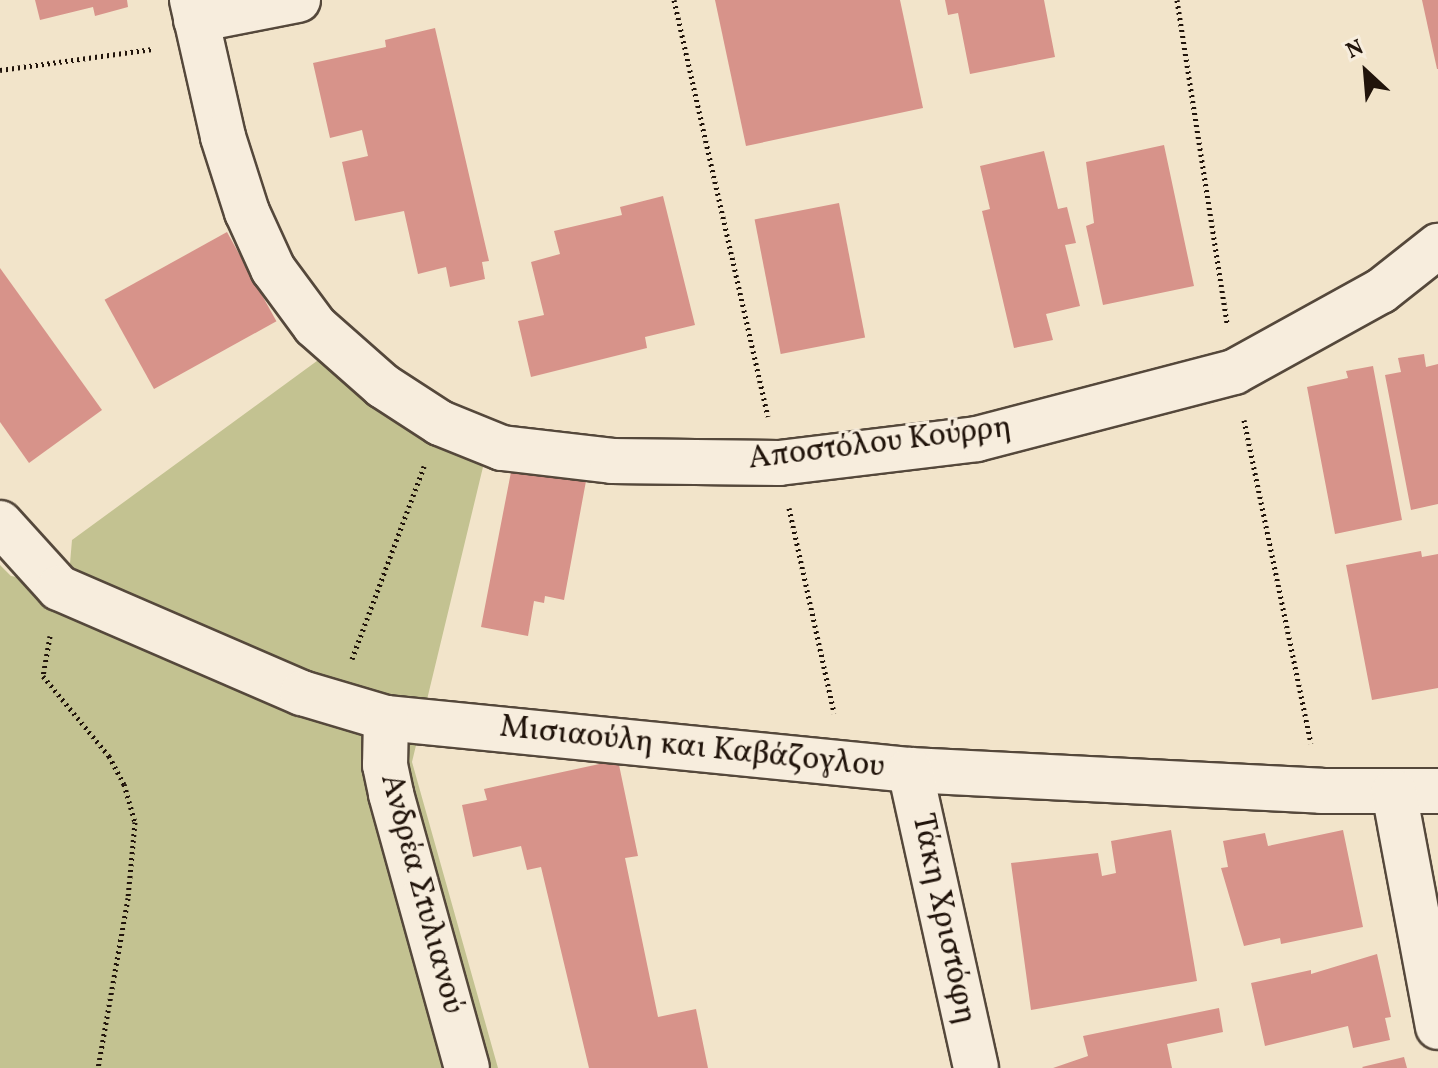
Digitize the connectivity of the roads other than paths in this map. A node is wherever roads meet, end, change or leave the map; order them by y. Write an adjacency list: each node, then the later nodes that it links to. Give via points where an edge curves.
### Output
1 (298, 0): 2 (street)
2 (197, 22): 3 (street, Αποστόλου Κούρρη, via 242,197 273,269 315,326 343,352 440,423 502,448 612,461 779,463 977,439 1234,372 1381,291)
3 (1438, 246)
4 (0, 523): 5 (street, Μισιαούλη και Καβάζογλου, via 59,588 302,693)
5 (386, 718): 6 (street, Μισιαούλη και Καβάζογλου); 10 (street, Ανδρέα Στυλιανού, via 385,765 391,794)
6 (910, 770): 8 (street, Μισιαούλη και Καβάζογλου); 11 (street, Τάκη Χριστόφη)
7 (1438, 791): 8 (street, Μισιαούλη και Καβάζογλου)
8 (1394, 792): 9 (street)
9 (1438, 1027)
10 (467, 1068)
11 (976, 1068)

